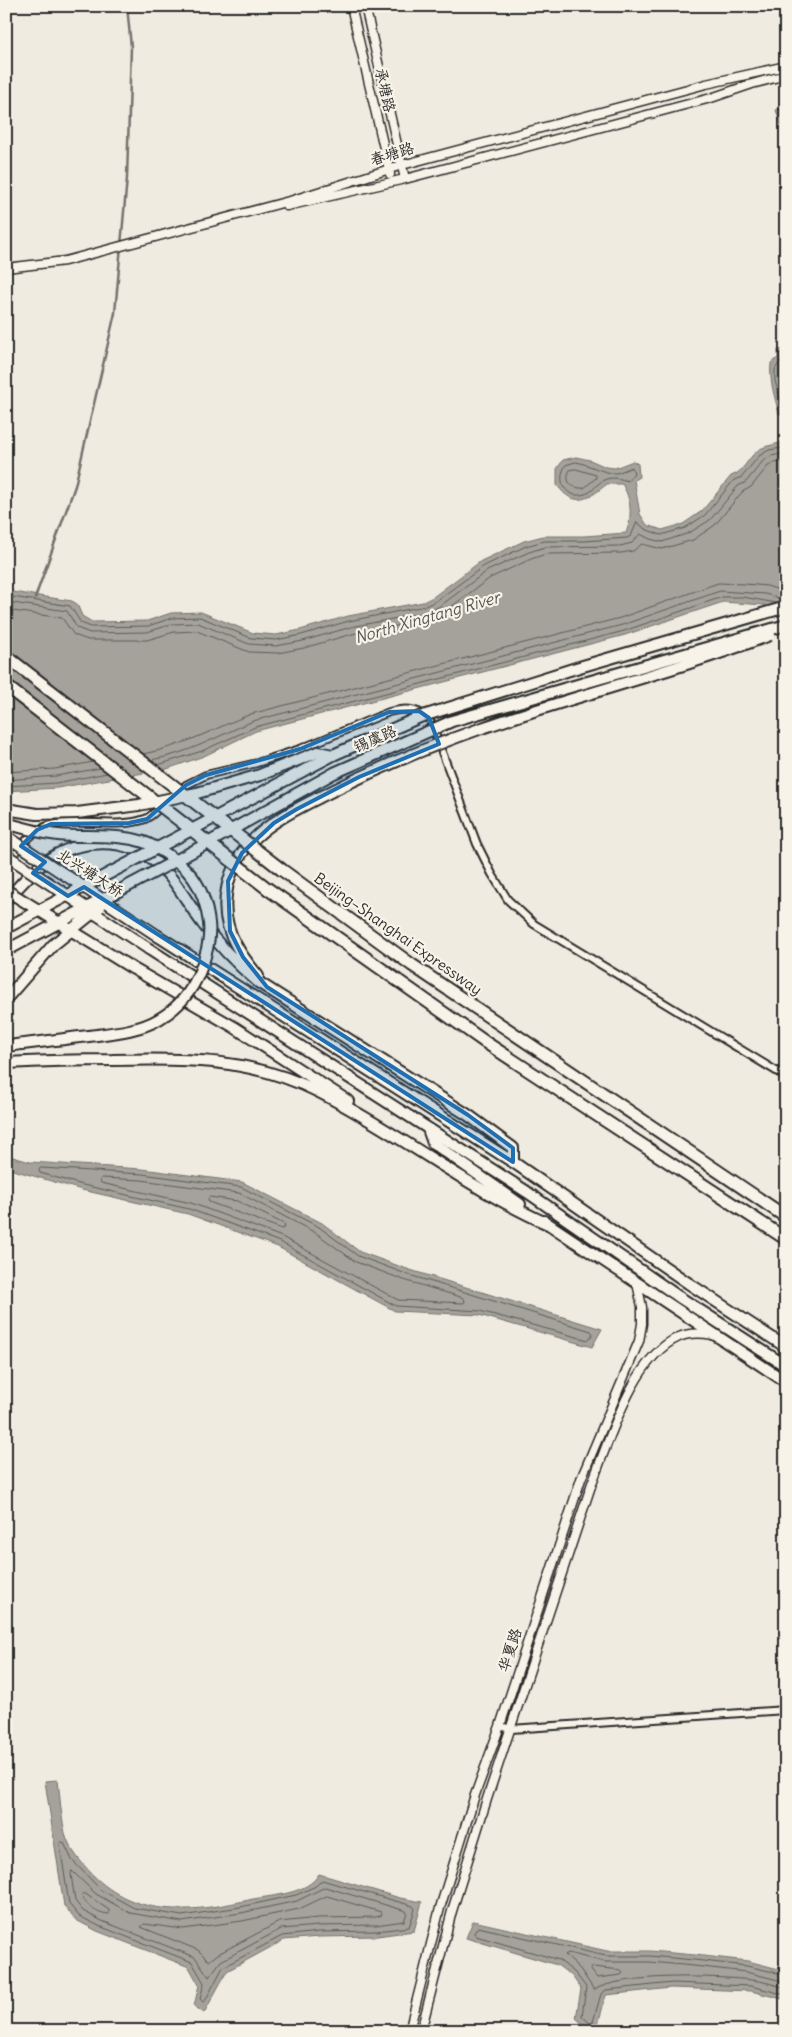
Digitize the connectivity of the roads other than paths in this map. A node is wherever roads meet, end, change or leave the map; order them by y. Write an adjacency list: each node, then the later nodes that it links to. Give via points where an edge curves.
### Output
1 (351, 6): 8 (street, 承塘路)
2 (365, 6): 7 (street, 承塘路)
3 (779, 6): 4 (street)
4 (786, 18)
5 (786, 66): 7 (street, 春塘路, via 706,84)
6 (786, 75): 9 (street, 春塘路)
7 (402, 165): 8 (street, 春塘路); 9 (street, 承塘路)
8 (389, 169): 10 (street, 承塘路); 11 (street, 春塘路)
9 (405, 179): 10 (street, 春塘路)
10 (392, 181): 11 (street, 春塘路)
11 (137, 244): 12 (street, 春塘路)
12 (109, 252): 13 (street, 春塘路); 14 (street, 春塘路, via 51,268)
13 (6, 268)
14 (6, 272)
15 (786, 607): 20 (main road, 锡虞路, bridge, via 438,711)
16 (786, 625): 26 (main road, 锡虞路, bridge, via 452,721 334,773)
17 (786, 630): 31 (main road, bridge, via 414,753 318,798 274,823 256,837 234,866 228,881 230,931 243,957)
18 (6, 656): 39 (highway, Beijing–Shanghai Expressway, bridge, via 282,870 412,965)
19 (6, 686): 41 (highway, bridge, via 268,889 485,1042)
20 (333, 755): 21 (main road, bridge, via 318,752 260,775 139,805 47,814); 29 (main road, 锡虞路, bridge)
21 (6, 809)
22 (6, 823): 33 (main road, bridge, via 34,832 129,839 154,846 187,869 199,884 210,932 206,956 194,985 158,1020 127,1031)
23 (6, 836): 38 (main road, 北兴塘大桥, bridge)
24 (6, 855): 36 (main road, 北兴塘大桥, bridge)
25 (6, 867): 35 (street, via 24,842 37,830 51,824 129,823 147,819 186,785 206,775 300,749 389,712 403,709 419,711 429,718 477,844 508,900 534,924)
26 (122, 889): 30 (main road, 锡虞路, bridge); 32 (main road, bridge, via 53,945)
27 (6, 890): 37 (main road, bridge, via 234,1028 365,1112)
28 (6, 900): 31 (main road, via 50,858 70,848 92,843 116,843 136,849 173,880 230,958)
29 (6, 928)
30 (6, 951)
31 (267, 987): 38 (main road, via 468,1115 513,1148)
32 (6, 999)
33 (6, 1046)
34 (6, 1063): 37 (main road, via 162,1059 222,1062 268,1072 318,1091)
35 (786, 1077)
36 (428, 1129): 40 (main road, via 433,1143); 45 (main road, 北兴塘大桥)
37 (406, 1143): 40 (main road, via 462,1179)
38 (513, 1162): 44 (main road, 北兴塘大桥)
39 (786, 1217)
40 (548, 1224): 42 (main road)
41 (786, 1239)
42 (637, 1283): 43 (main road); 48 (street, 华夏路, via 642,1307 639,1341 581,1479)
43 (717, 1335): 46 (main road); 49 (street, 华夏路, via 698,1333 680,1336 663,1346 648,1360 631,1390 592,1483)
44 (786, 1348)
45 (786, 1366)
46 (786, 1382)
47 (786, 1710): 49 (street)
48 (500, 1726): 49 (street); 50 (street, 华夏路, via 440,1908)
49 (511, 1729): 51 (street, 华夏路, via 452,1911)
50 (410, 2031)
51 (421, 2031)

